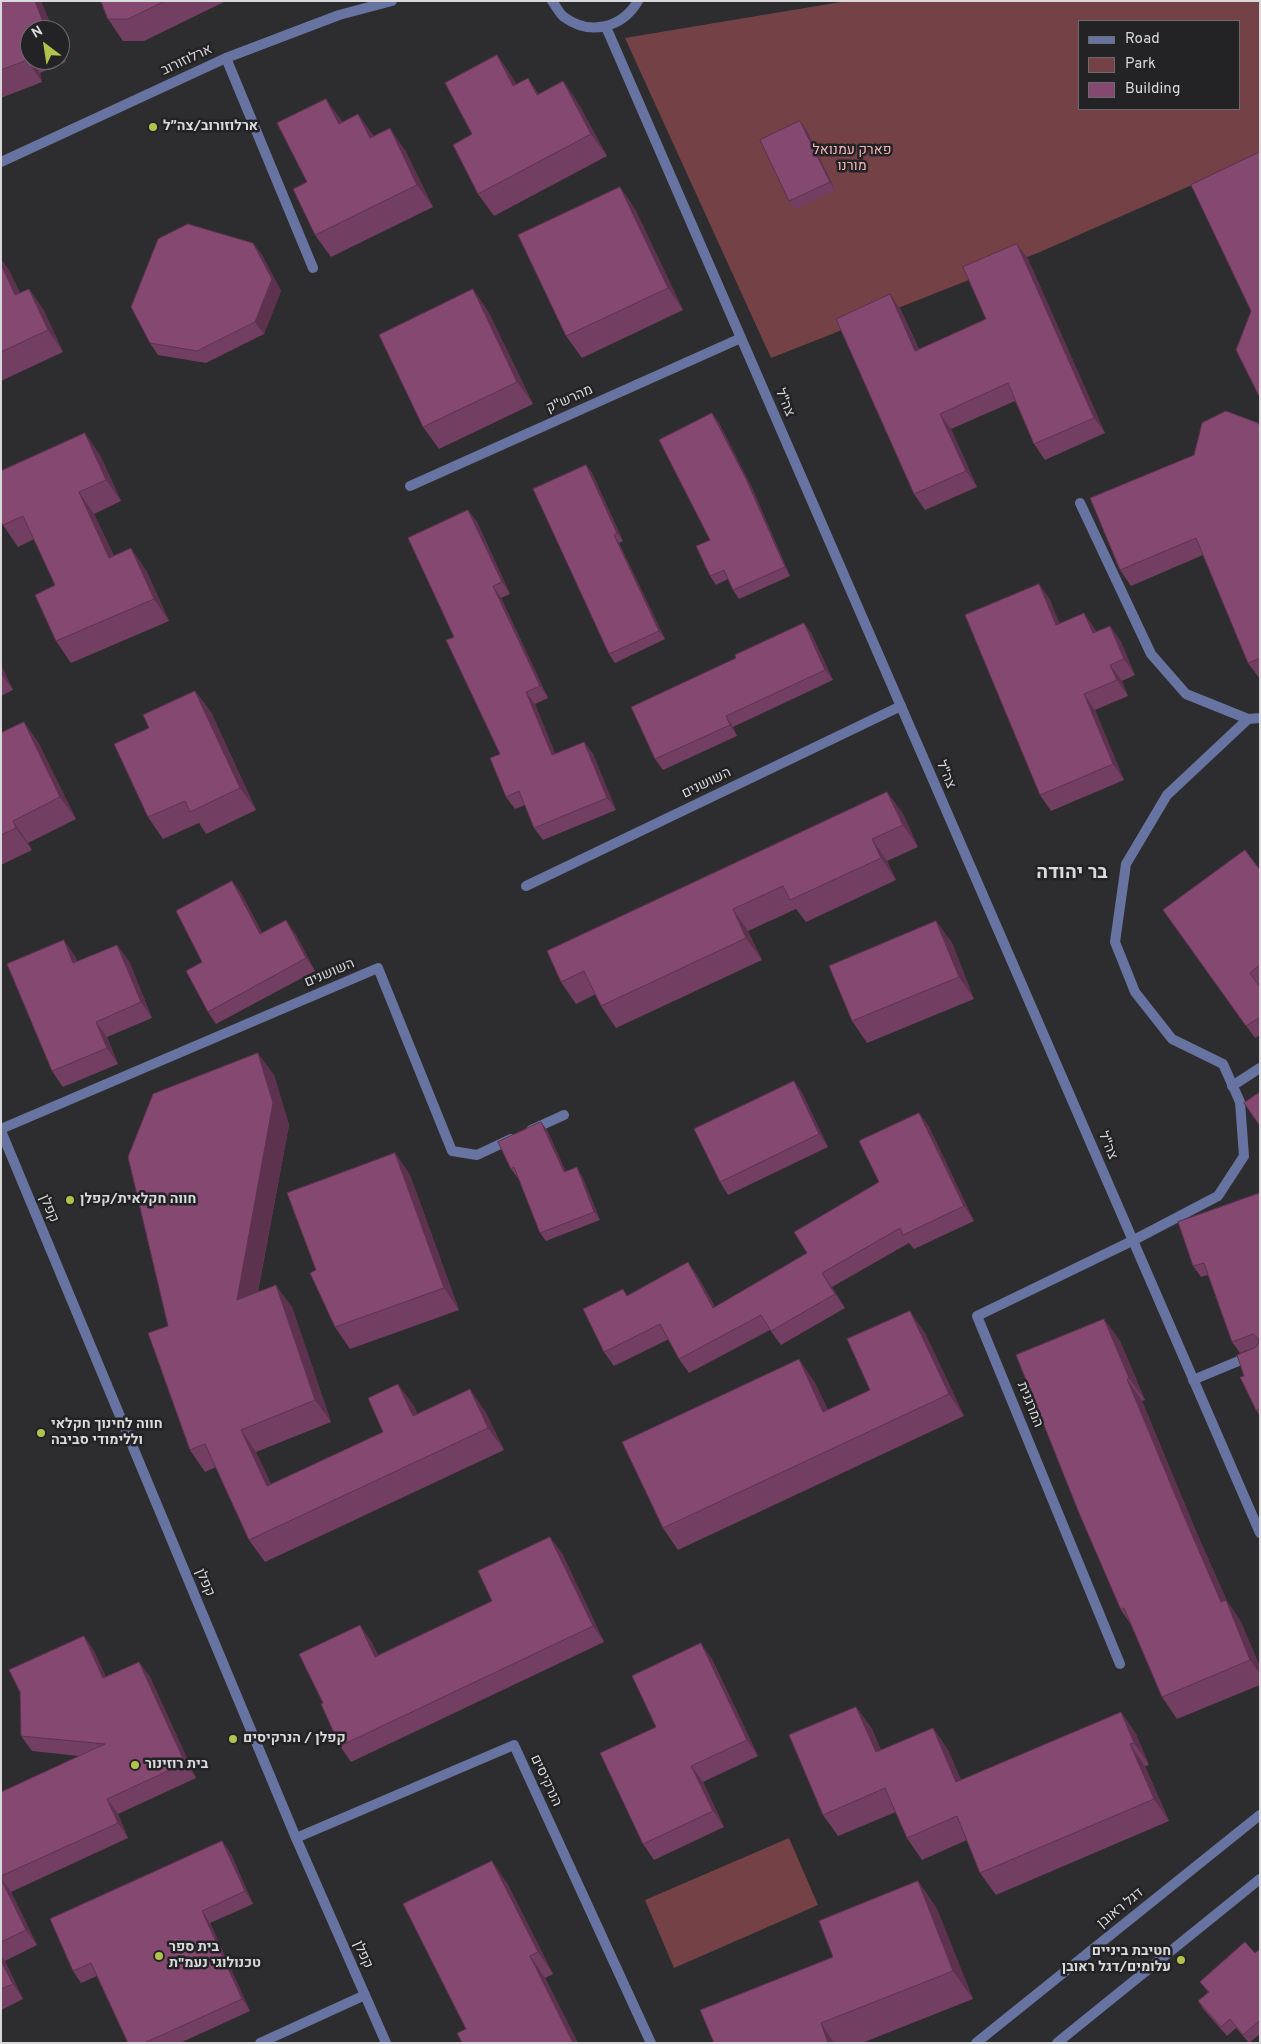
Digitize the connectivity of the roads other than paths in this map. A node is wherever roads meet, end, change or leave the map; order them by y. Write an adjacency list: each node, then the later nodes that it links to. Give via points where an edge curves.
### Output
1 (392, 1): 5 (street, ארלוזורוב, via 339,15)
2 (552, 1): 4 (street, via 563,16 583,27)
3 (638, 1): 4 (street, via 621,21)
4 (606, 27): 8 (street, צה"ל)
5 (226, 58): 6 (street, ארלוזורוב); 7 (street)
6 (1, 162)
7 (313, 268)
8 (741, 338): 9 (street, מהרש"ק); 11 (street, צה"ל)
9 (410, 486)
10 (1080, 503): 13 (street, via 1151,654 1186,694)
11 (901, 706): 14 (street, השושנים); 19 (street, צה"ל)
12 (1260, 718): 13 (street)
13 (1248, 719): 16 (street, via 1168,795 1126,864 1115,942 1135,992 1172,1039 1223,1064)
14 (526, 886)
15 (1260, 1068): 16 (street)
16 (1232, 1086): 19 (street, via 1240,1102 1244,1156 1218,1196)
17 (564, 1115): 18 (street, השושנים, via 477,1155 452,1151 378,968)
18 (1, 1130): 25 (street, קפלן)
19 (1132, 1241): 21 (street, צה"ל); 23 (street, המרגנית, via 978,1316)
20 (1260, 1352): 21 (street)
21 (1193, 1380): 22 (street, צה"ל)
22 (1260, 1534)
23 (1120, 1664)
24 (1260, 1815): 31 (street, דגל ראובן)
25 (296, 1838): 27 (street, קפלן); 30 (street, הנרקיסים, via 514,1745)
26 (1260, 1879): 32 (street)
27 (365, 1995): 28 (street); 29 (street, קפלן)
28 (260, 2043)
29 (386, 2043)
30 (651, 2043)
31 (976, 2043)
32 (1057, 2043)

